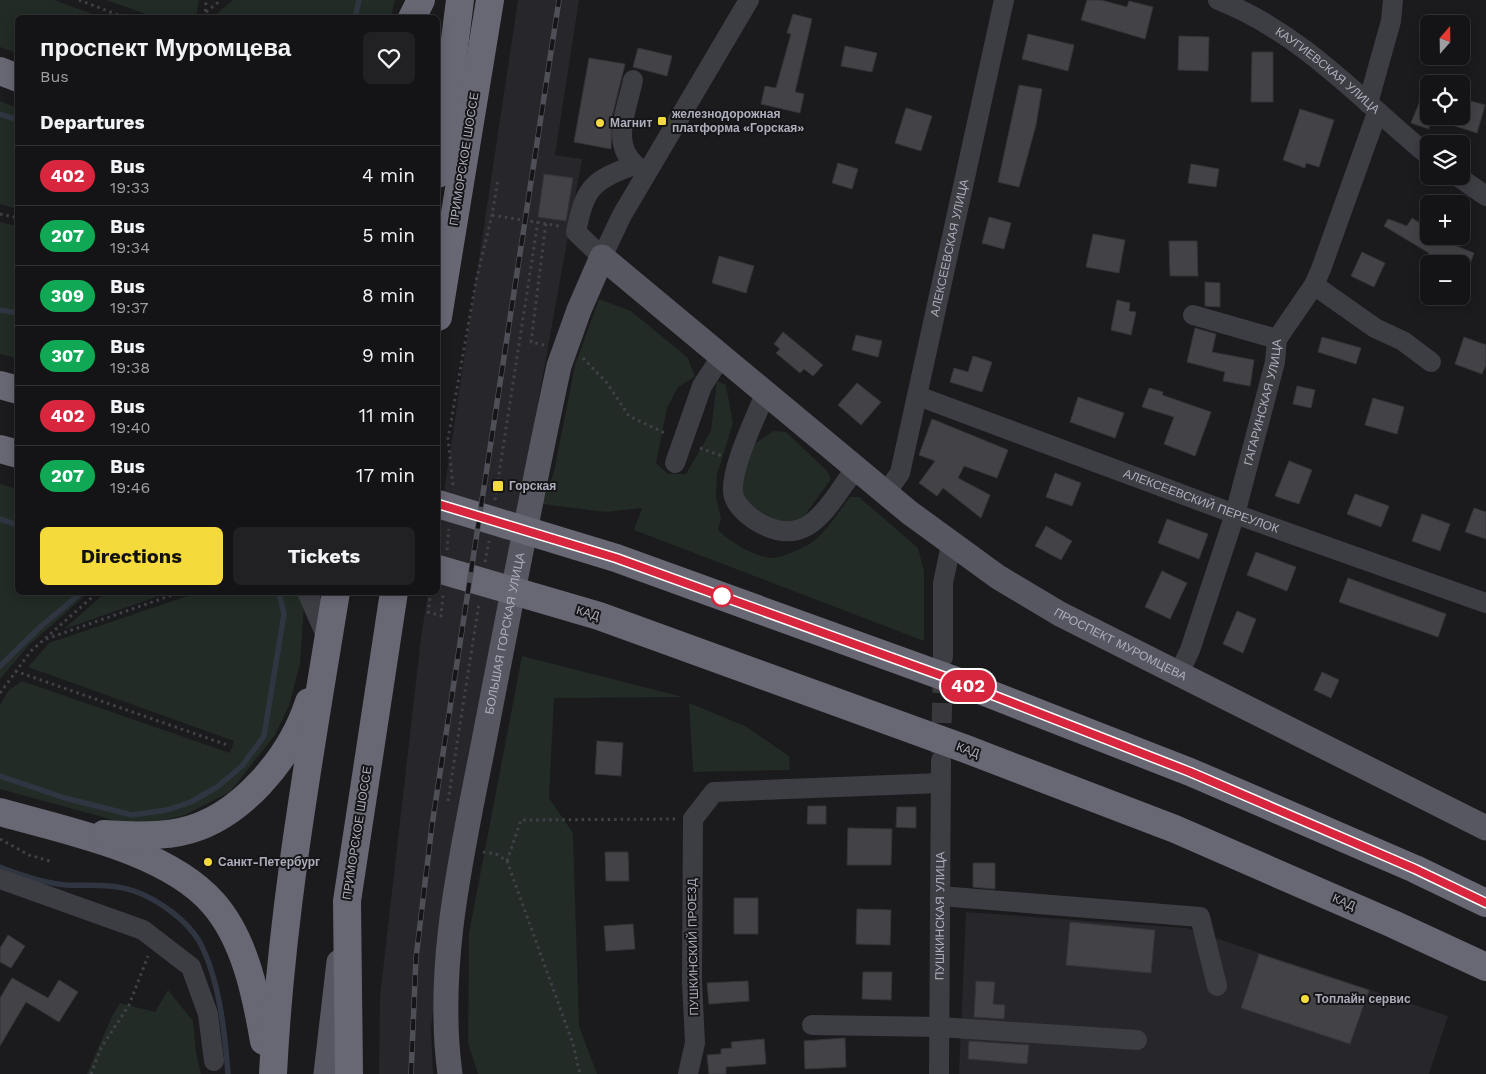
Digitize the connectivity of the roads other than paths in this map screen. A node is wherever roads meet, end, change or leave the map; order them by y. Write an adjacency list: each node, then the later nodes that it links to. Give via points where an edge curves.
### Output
1 (421, 0): 9 (highway)
2 (429, 0): 10 (highway)
3 (460, 0): 16 (highway)
4 (490, 0): 22 (highway, ПРИМОРСКОЕ ШОССЕ)
5 (749, 0): 17 (street, БОЛЬШАЯ ГОРСКАЯ УЛИЦА)
6 (1004, 0): 30 (street, АЛЕКСЕЕВСКАЯ УЛИЦА)
7 (1218, 0): 14 (street, КАУГИЕВСКАЯ УЛИЦА, via 1288,36)
8 (1393, 0): 14 (street, ГАГАРИНСКАЯ УЛИЦА)
9 (414, 15)
10 (427, 15)
11 (0, 72): 12 (highway)
12 (15, 77)
13 (632, 80): 17 (street, via 620,139 624,151)
14 (1373, 108): 15 (street, КАУГИЕВСКАЯ УЛИЦА); 21 (street, ГАГАРИНСКАЯ УЛИЦА)
15 (1420, 148)
16 (440, 158)
17 (640, 169): 20 (street, БОЛЬШАЯ ГОРСКАЯ УЛИЦА); 20 (street, via 604,176 591,188 582,205 576,232)
18 (1470, 185): 19 (street)
19 (1486, 196)
20 (602, 257): 25 (main road, ПРОСПЕКТ МУРОМЦЕВА); 65 (main road, БОЛЬШАЯ ГОРСКАЯ УЛИЦА, via 559,366 480,760 449,957 446,1010)
21 (1314, 285): 24 (street, ГАГАРИНСКАЯ УЛИЦА); 26 (street)
22 (440, 305)
23 (1193, 315): 24 (street)
24 (1277, 339): 37 (street, ГАГАРИНСКАЯ УЛИЦА, via 1275,362)
25 (721, 357): 29 (main road, ПРОСПЕКТ МУРОМЦЕВА); 33 (street, via 702,386)
26 (1431, 362)
27 (0, 386): 28 (highway)
28 (15, 389)
29 (765, 394): 34 (main road, ПРОСПЕКТ МУРОМЦЕВА); 34 (street, via 734,477 733,493 741,508 774,529 789,533 804,529 818,518)
30 (918, 396): 35 (street, АЛЕКСЕЕВСКАЯ УЛИЦА, via 900,473); 37 (street, АЛЕКСЕЕВСКИЙ ПЕРЕУЛОК)
31 (0, 450): 32 (highway)
32 (15, 453)
33 (675, 464)
34 (856, 468): 35 (main road, ПРОСПЕКТ МУРОМЦЕВА)
35 (886, 492): 38 (main road, ПРОСПЕКТ МУРОМЦЕВА)
36 (447, 506): 55 (highway, via 616,558 959,682 1190,772)
37 (1235, 514): 43 (street, АЛЕКСЕЕВСКИЙ ПЕРЕУЛОК); 46 (street, ГАГАРИНСКАЯ УЛИЦА, via 1190,650)
38 (951, 545): 45 (street, via 943,583); 46 (main road, ПРОСПЕКТ МУРОМЦЕВА, via 1060,614)
39 (443, 571): 56 (highway, КАД, via 599,616 966,749 1175,829)
40 (308, 595): 44 (street)
41 (336, 595): 44 (highway)
42 (394, 595): 54 (highway, ПРИМОРСКОЕ ШОССЕ)
43 (1486, 603)
44 (328, 640): 51 (highway, via 303,721 283,753 266,776 216,819 181,832 148,836); 62 (highway, via 292,873)
45 (943, 657)
46 (1179, 673): 50 (main road, ПРОСПЕКТ МУРОМЦЕВА)
47 (941, 760): 48 (street, ПУШКИНСКАЯ УЛИЦА)
48 (941, 783): 53 (street, ПУШКИНСКАЯ УЛИЦА); 66 (street, ПУШКИНСКИЙ ПРОЕЗД, via 714,792 693,819 695,1043)
49 (0, 812): 51 (highway)
50 (1486, 828)
51 (70, 831): 62 (highway, via 164,864 214,904 229,927 244,961 256,1000)
52 (0, 879): 61 (street, via 143,930 191,967 208,1014)
53 (940, 896): 57 (street, via 1200,917); 59 (street, ПУШКИНСКАЯ УЛИЦА)
54 (347, 901): 63 (main road, ПРИМОРСКОЕ ШОССЕ); 64 (highway)
55 (1486, 903)
56 (1486, 967)
57 (1216, 986)
58 (812, 1025): 59 (street)
59 (939, 1027): 60 (street); 67 (street, ПУШКИНСКАЯ УЛИЦА)
60 (1137, 1040)
61 (214, 1061)
62 (271, 1074)
63 (326, 1074)
64 (349, 1074)
65 (450, 1074)
66 (688, 1074)
67 (939, 1074)

